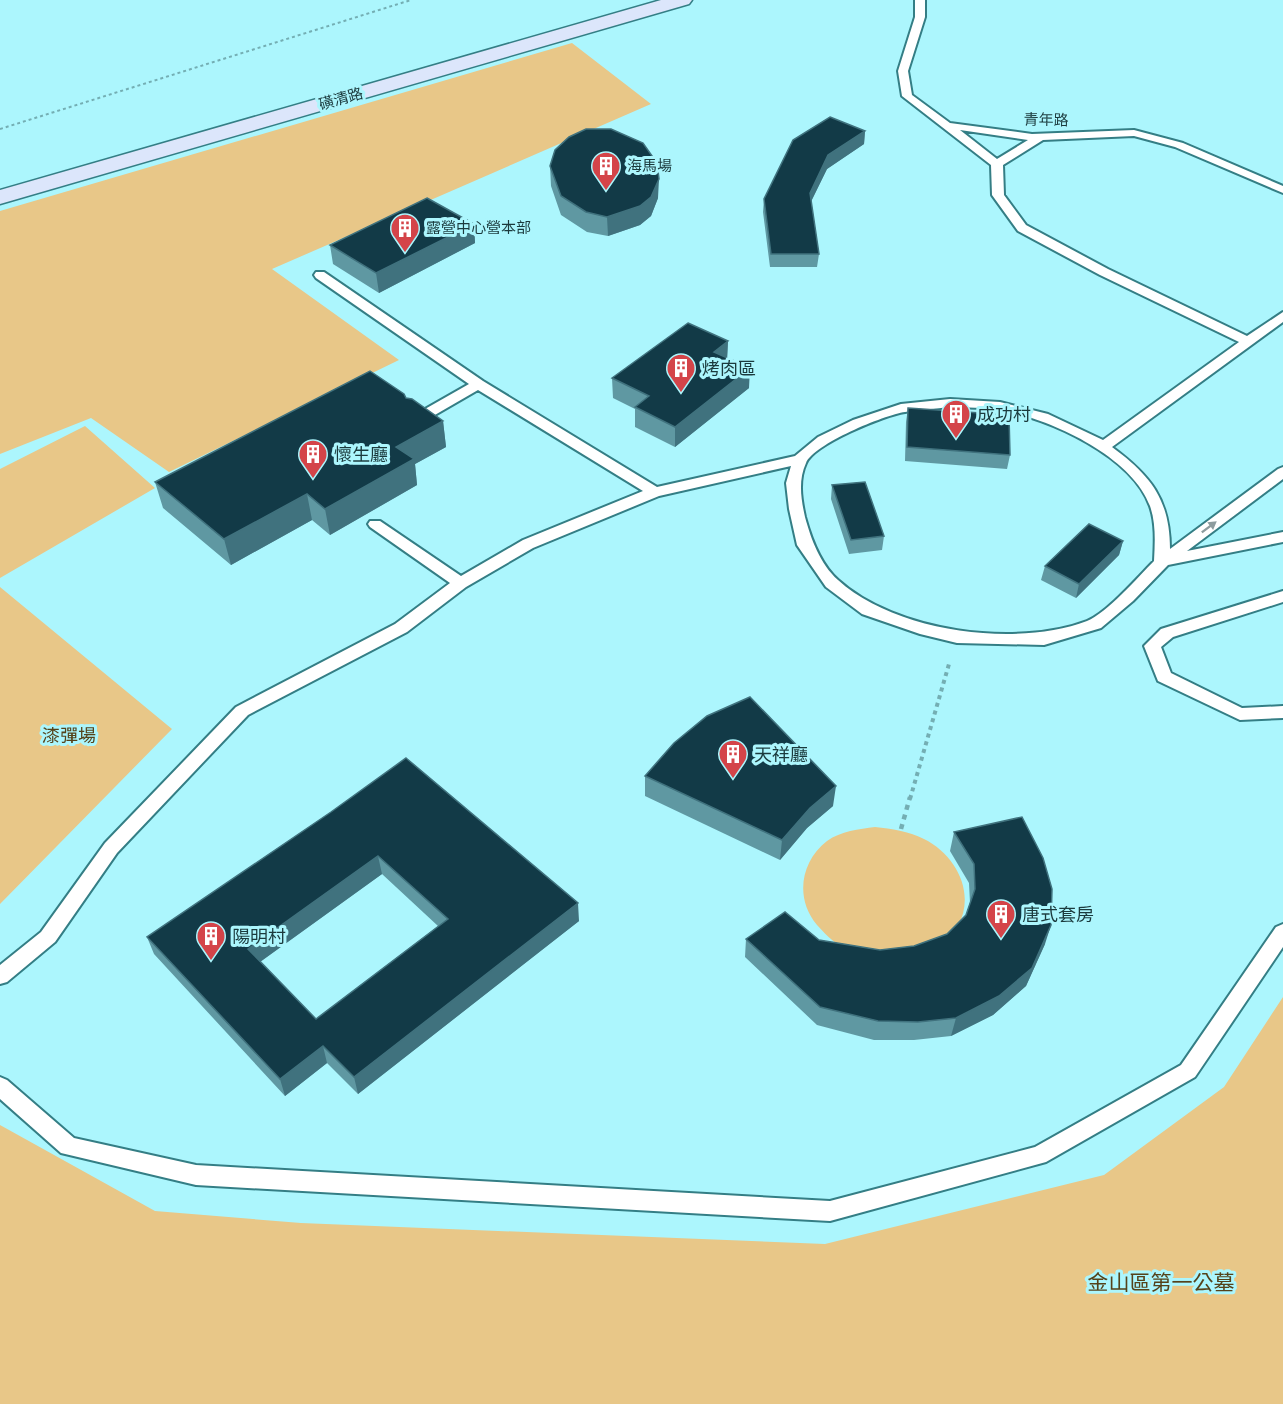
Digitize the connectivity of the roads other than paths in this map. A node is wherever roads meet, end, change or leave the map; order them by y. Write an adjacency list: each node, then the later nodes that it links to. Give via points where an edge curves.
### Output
1 (682, 0): 7 (street, 磺清路)
2 (920, 0): 3 (lane, 青年路, via 920,17 903,71 907,96)
3 (950, 126): 4 (lane, 青年路); 5 (lane)
4 (1040, 137): 5 (lane); 6 (lane, 青年路, via 1134,133 1179,145)
5 (997, 164): 10 (lane, via 998,195 1023,228)
6 (1283, 190)
7 (0, 197)
8 (320, 275): 11 (lane)
9 (1283, 316): 10 (lane)
10 (1249, 342): 13 (lane)
11 (478, 384): 12 (lane); 16 (lane)
12 (416, 420)
13 (1104, 446): 14 (lane, via 1050,419 1000,406 950,403 901,408 858,423 823,440); 19 (lane, via 1128,467 1154,499 1163,533)
14 (800, 459): 16 (lane); 19 (lane, via 793,483 795,508 805,544 831,584 868,610 926,630 957,637 1044,639 1095,624)
15 (1283, 471): 19 (lane, one-way to 15)
16 (655, 492): 20 (lane, via 528,544)
17 (375, 524): 20 (lane)
18 (1283, 537): 19 (lane)
19 (1162, 562)
20 (461, 583): 24 (lane, via 401,628 242,711 111,848 48,937)
21 (1283, 596): 22 (lane, via 1167,633 1152,646 1164,677 1240,714)
22 (1283, 712)
23 (1283, 932): 25 (lane, via 1188,1071 1040,1155 830,1211 196,1175 68,1146)
24 (0, 976)
25 (0, 1086)

